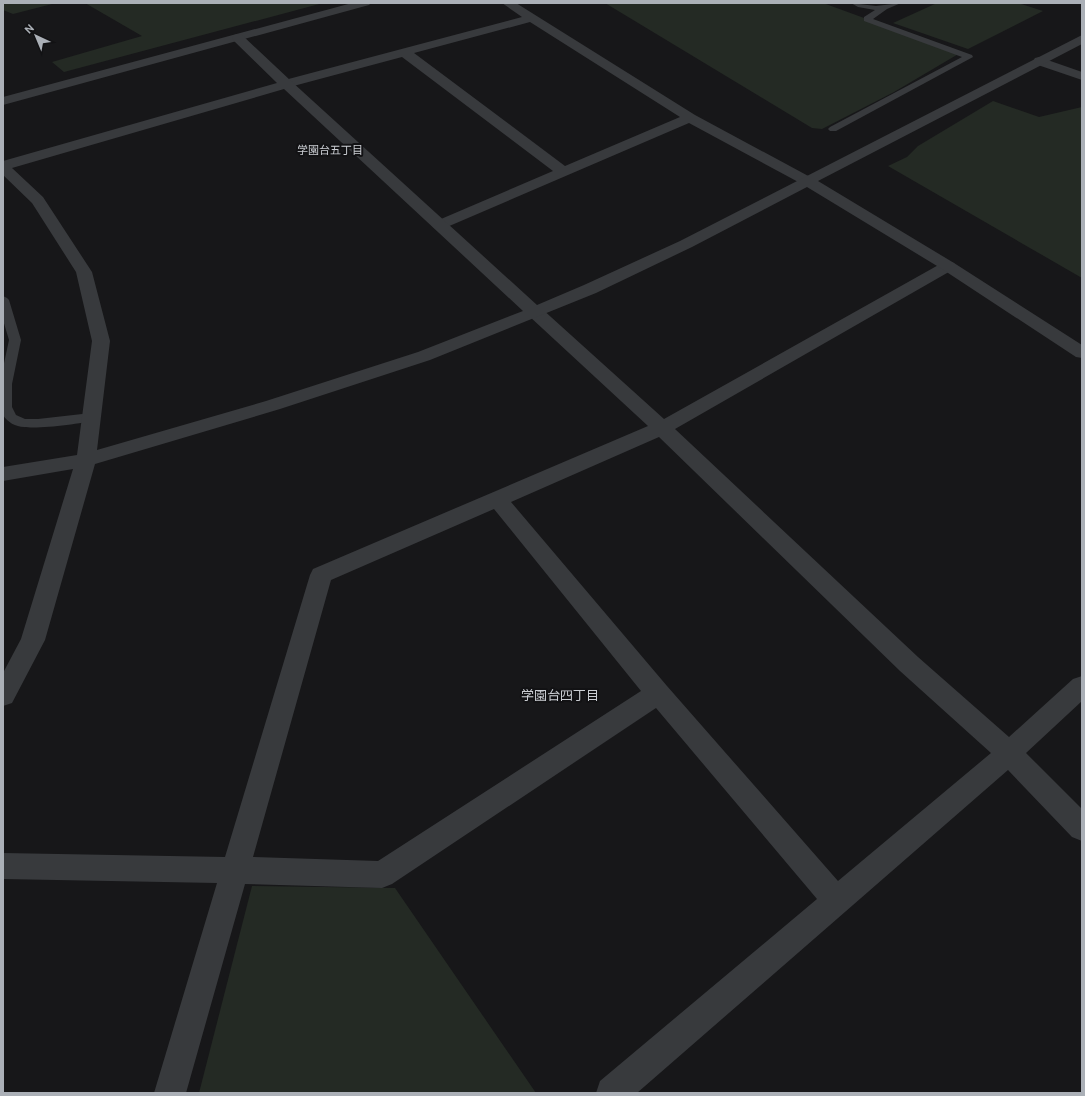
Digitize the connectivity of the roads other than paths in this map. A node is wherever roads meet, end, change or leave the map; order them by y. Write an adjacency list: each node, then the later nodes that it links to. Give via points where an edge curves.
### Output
1 (365, 3): 7 (street)
2 (508, 3): 6 (street)
3 (855, 3): 5 (lane)
4 (897, 3): 5 (lane)
5 (884, 8): 15 (lane, via 867,19 969,56)
6 (532, 18): 9 (street); 14 (street)
7 (238, 38): 12 (street); 13 (street)
8 (1082, 39): 10 (street)
9 (404, 52): 12 (street); 17 (street)
10 (1039, 61): 11 (street); 18 (street)
11 (1082, 76)
12 (286, 84): 16 (street); 19 (street)
13 (3, 101)
14 (690, 118): 17 (street); 18 (street)
15 (832, 129)
16 (3, 166): 24 (street, via 38,200 84,272 101,341)
17 (563, 172): 19 (street)
18 (807, 181): 20 (street); 22 (street, via 686,244)
19 (440, 225): 22 (street)
20 (948, 266): 23 (street); 25 (street)
21 (3, 300): 24 (lane, via 15,340 6,384 5,407 11,418 23,423 38,423)
22 (535, 312): 25 (street); 26 (street, via 402,363 273,406)
23 (1081, 351)
24 (91, 417): 26 (street)
25 (662, 428): 28 (street); 32 (street, via 909,664)
26 (86, 460): 27 (street); 31 (street, via 33,640)
27 (3, 474)
28 (497, 500): 30 (street); 35 (street, via 321,575)
29 (1082, 686): 32 (street)
30 (658, 693): 35 (street, via 382,875); 36 (street)
31 (3, 696)
32 (1009, 753): 33 (street); 36 (street)
33 (1082, 828)
34 (3, 866): 35 (street)
35 (235, 870): 37 (street)
36 (837, 901): 38 (street)
37 (170, 1093)
38 (612, 1093)

